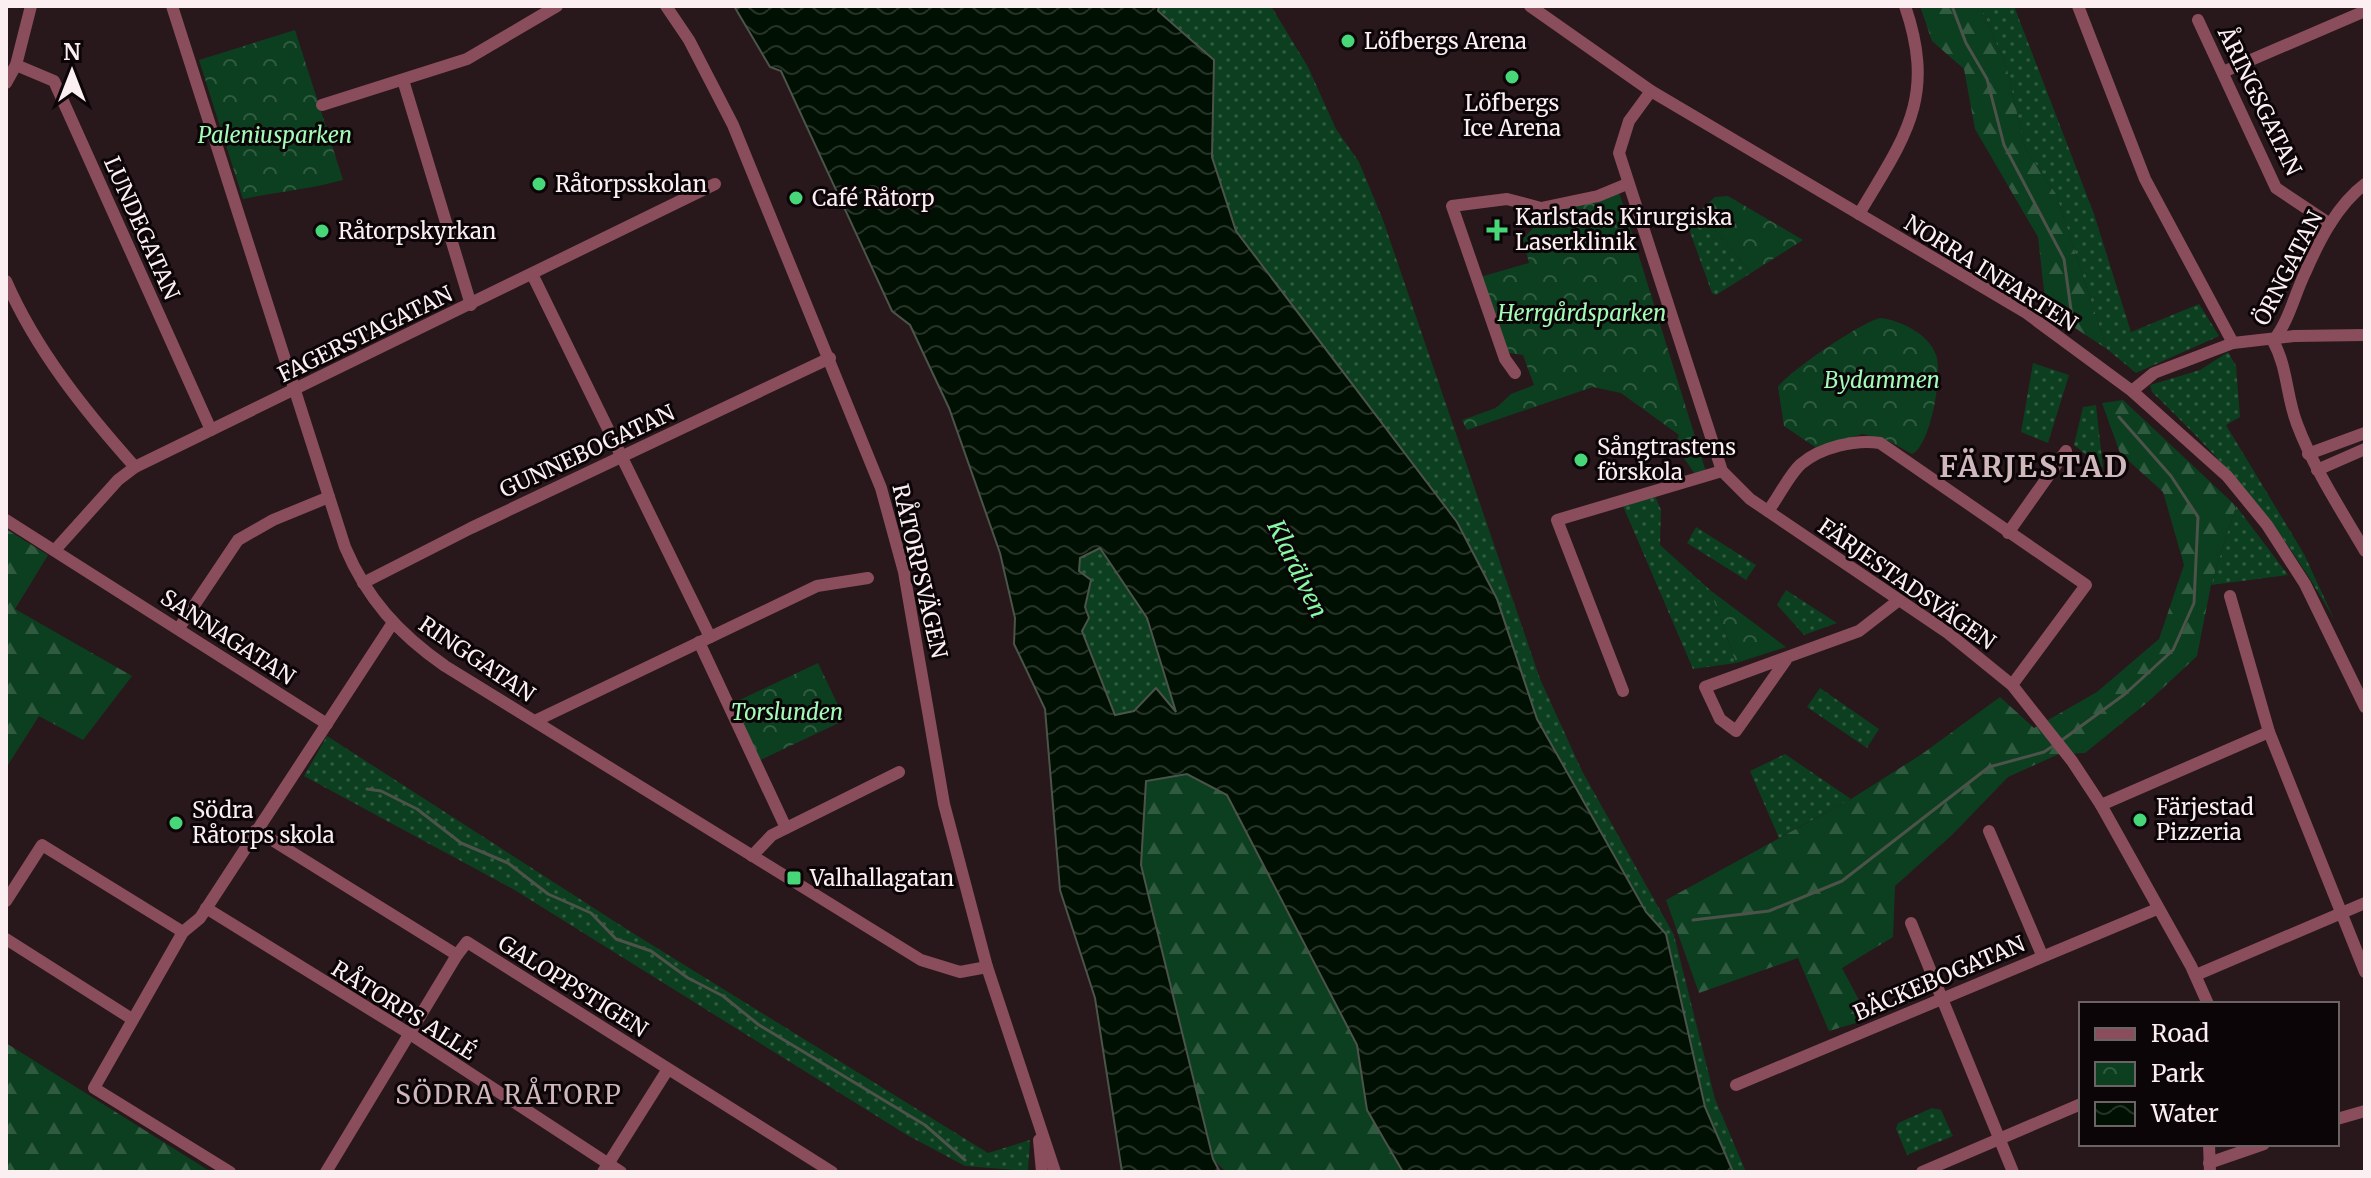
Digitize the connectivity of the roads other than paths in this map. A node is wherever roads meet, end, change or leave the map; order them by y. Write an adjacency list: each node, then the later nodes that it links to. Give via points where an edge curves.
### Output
1 (31, 6): 10 (street)
2 (172, 6): 29 (street, RINGGATAN)
3 (557, 6): 12 (street, via 467,59)
4 (666, 6): 27 (street, RÅTORPSVÄGEN, via 733,125)
5 (1530, 6): 14 (street, NORRA INFARTEN)
6 (1905, 6): 19 (street, via 1919,80 1909,129)
7 (2078, 6): 26 (street, via 2145,179)
8 (2365, 11): 11 (street)
9 (2198, 20): 11 (street, ÅRINGSGATAN)
10 (16, 65): 13 (street); 31 (street, LUNDEGATAN, via 54,81)
11 (2223, 72): 20 (street, ÅRINGSGATAN, via 2276,188)
12 (403, 80): 15 (street); 23 (street)
13 (6, 83)
14 (1651, 91): 17 (street, FÄRJESTADSVÄGEN, via 1621,138); 19 (street, NORRA INFARTEN)
15 (322, 105)
16 (715, 184): 21 (street, FAGERSTAGATAN)
17 (1627, 184): 28 (street, via 1541,208 1507,199 1452,206 1505,359); 39 (street, FÄRJESTADSVÄGEN)
18 (2365, 184): 20 (street, ÖRNGATAN)
19 (1859, 214): 30 (street, NORRA INFARTEN, via 2025,312)
20 (2330, 224): 25 (street, ÖRNGATAN, via 2284,328)
21 (533, 276): 23 (street, FAGERSTAGATAN); 36 (street)
22 (6, 281): 37 (street, via 41,348)
23 (471, 305): 29 (street, FAGERSTAGATAN)
24 (2365, 335): 25 (street)
25 (2273, 341): 26 (street); 35 (street, ÖRNGATAN, via 2284,362 2292,410)
26 (2233, 343): 30 (street, via 2154,373)
27 (830, 358): 36 (street, GUNNEBOGATAN); 76 (street, RÅTORPSVÄGEN, via 893,528 944,804)
28 (1515, 373)
29 (294, 390): 31 (street, FAGERSTAGATAN); 40 (street, RINGGATAN)
30 (2132, 391): 56 (street, NORRA INFARTEN, via 2227,476 2267,525 2312,596)
31 (211, 430): 37 (street, FAGERSTAGATAN)
32 (2365, 433): 35 (street)
33 (2365, 449): 38 (street)
34 (2066, 451): 43 (street)
35 (2308, 454): 38 (street, ÖRNGATAN)
36 (622, 456): 47 (street, GUNNEBOGATAN); 52 (street)
37 (135, 467): 44 (street, FAGERSTAGATAN)
38 (2317, 470): 45 (street, ÖRNGATAN)
39 (1722, 471): 41 (street, FÄRJESTADSVÄGEN, via 1734,487); 55 (street, via 1557,520)
40 (329, 497): 47 (street, RINGGATAN); 51 (street, via 238,540)
41 (1768, 511): 43 (street, via 1799,465 1860,440 1880,443); 49 (street, FÄRJESTADSVÄGEN)
42 (6, 520): 44 (street, SANNAGATAN)
43 (2008, 533): 54 (street, via 2086,585)
44 (55, 550): 51 (street, SANNAGATAN)
45 (2365, 551)
46 (868, 578): 52 (street, via 817,586)
47 (363, 583): 50 (street, RINGGATAN)
48 (2230, 596): 59 (street)
49 (1899, 600): 53 (street, via 1859,631); 54 (street, FÄRJESTADSVÄGEN)
50 (392, 624): 57 (street, RINGGATAN, via 445,666); 58 (street)
51 (179, 628): 58 (street, SANNAGATAN)
52 (704, 640): 57 (street); 62 (street)
53 (1786, 660): 53 (street, via 1705,687 1720,719 1736,731)
54 (2012, 685): 61 (street, FÄRJESTADSVÄGEN)
55 (1623, 691)
56 (2365, 707)
57 (535, 721): 65 (street, RINGGATAN)
58 (327, 724): 63 (street)
59 (2269, 732): 61 (street); 70 (street)
60 (899, 772): 62 (street)
61 (2101, 805): 69 (street, FÄRJESTADSVÄGEN)
62 (786, 828): 65 (street, via 763,841)
63 (256, 830): 68 (street); 74 (street)
64 (1989, 831): 75 (street)
65 (752, 856): 76 (street, RINGGATAN, via 935,967 960,972)
66 (6, 901): 72 (street, via 42,845)
67 (2365, 903): 70 (street)
68 (206, 908): 72 (street); 82 (street, RÅTORPS ALLÉ)
69 (2157, 909): 75 (street, BÄCKEBOGATAN); 78 (street, FÄRJESTADSVÄGEN)
70 (2342, 913): 77 (street); 78 (street)
71 (1911, 923): 79 (street)
72 (183, 932): 81 (street)
73 (6, 939): 81 (street)
74 (457, 955): 82 (street); 83 (street, GALOPPSTIGEN, via 467,942)
75 (2042, 955): 79 (street, BÄCKEBOGATAN)
76 (987, 967): 88 (street, RÅTORPSVÄGEN)
77 (2365, 972)
78 (2196, 975): 80 (street, FÄRJESTADSVÄGEN)
79 (1941, 1001): 84 (street, BÄCKEBOGATAN); 89 (street)
80 (2207, 1002)
81 (132, 1019): 94 (street, via 94,1088)
82 (410, 1034): 93 (street, RÅTORPS ALLÉ); 95 (street)
83 (668, 1069): 93 (street); 97 (street, GALOPPSTIGEN)
84 (1736, 1085)
85 (2079, 1105): 89 (street)
86 (2365, 1111): 87 (street)
87 (2339, 1118)
88 (1038, 1129): 98 (street); 99 (street)
89 (1999, 1139): 100 (street); 101 (street)
90 (2209, 1146): 92 (street)
91 (2259, 1146): 92 (street)
92 (2209, 1167)
93 (605, 1168): 96 (street, RÅTORPS ALLÉ)
94 (230, 1172)
95 (326, 1172)
96 (621, 1172)
97 (832, 1172)
98 (1042, 1172)
99 (1055, 1172)
100 (1922, 1172)
101 (2013, 1172)

